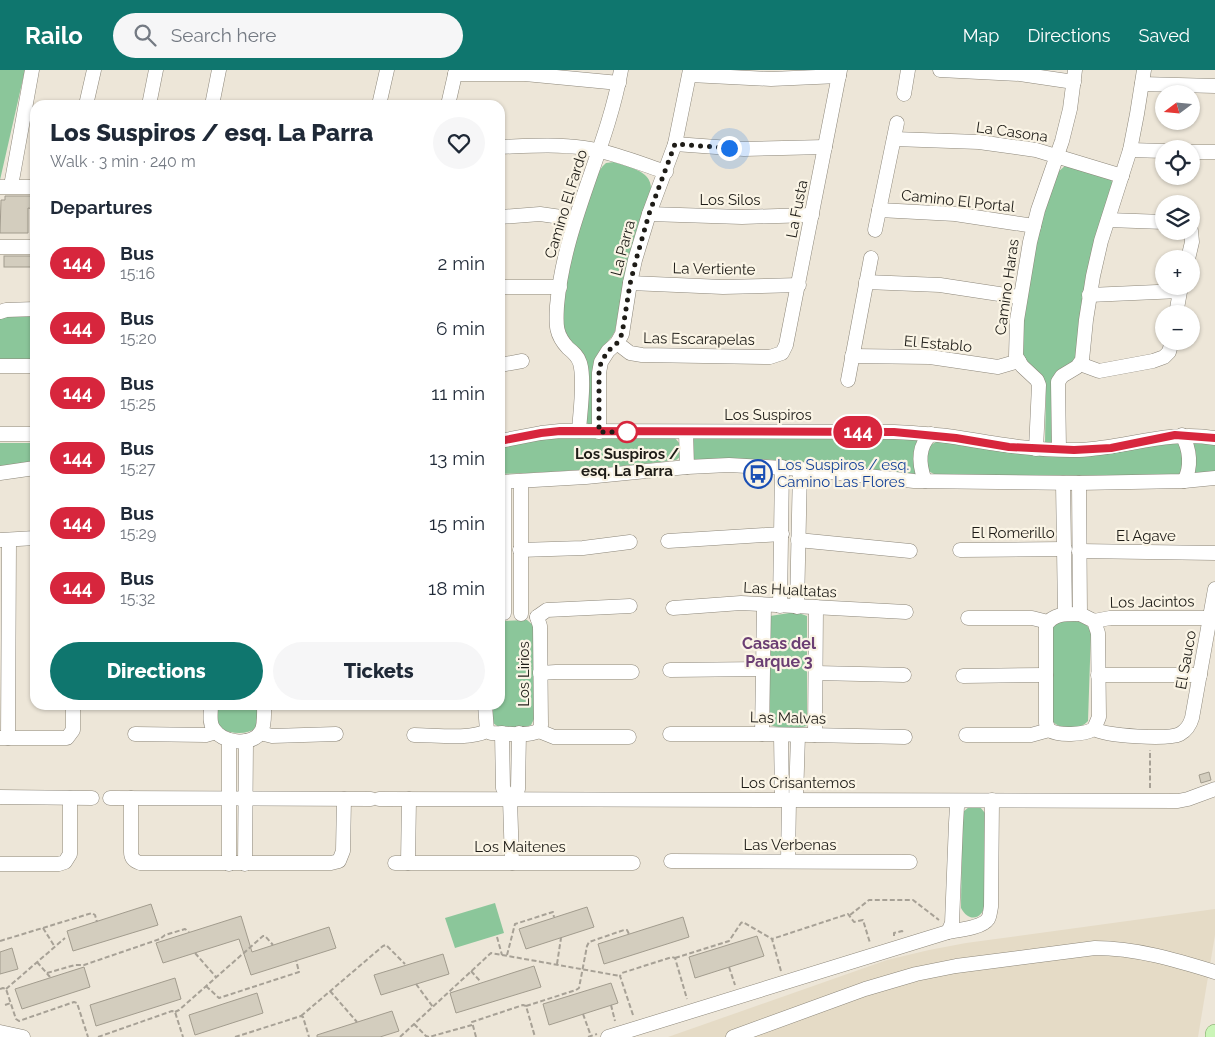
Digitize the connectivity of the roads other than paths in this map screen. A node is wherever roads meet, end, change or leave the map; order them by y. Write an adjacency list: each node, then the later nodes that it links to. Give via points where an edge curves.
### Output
1 (32, 70): 34 (street)
2 (94, 70): 16 (street)
3 (156, 70): 17 (street)
4 (219, 70): 18 (street)
5 (387, 70): 19 (street)
6 (908, 70): 15 (street)
7 (940, 70): 12 (street)
8 (456, 72): 11 (street); 20 (street)
9 (690, 73): 10 (street, via 771,79); 23 (street, La Parra)
10 (839, 73): 25 (street, La Fusta)
11 (620, 76): 27 (street, Camino El Fardo)
12 (1075, 76): 31 (street, Camino Haras)
13 (1143, 77): 14 (street); 26 (street)
14 (1215, 86)
15 (904, 94)
16 (87, 100)
17 (150, 100)
18 (213, 100)
19 (380, 100)
20 (449, 100)
21 (897, 123): 22 (street)
22 (894, 139): 31 (street, La Casona, via 980,142); 36 (street)
23 (675, 144): 25 (street, via 744,149); 32 (street, La Parra)
24 (505, 147): 27 (street, via 564,146)
25 (825, 147): 38 (street, La Fusta)
26 (1130, 150): 28 (street); 33 (street)
27 (600, 151): 32 (street); 40 (street, Camino El Fardo)
28 (1155, 151)
29 (1200, 152): 30 (street)
30 (1215, 152)
31 (1058, 155): 33 (street, La Casona); 43 (street, Camino Haras)
32 (666, 172): 37 (street, La Parra)
33 (1122, 176): 41 (street)
34 (6, 186): 35 (street)
35 (30, 187)
36 (879, 210): 43 (street, Camino El Portal, via 955,214); 44 (street)
37 (649, 214): 38 (street, Los Silos); 49 (street, La Parra)
38 (812, 215): 50 (street, La Fusta)
39 (505, 217): 40 (street, via 540,214)
40 (575, 219): 51 (street, Camino El Fardo)
41 (1108, 220): 42 (street); 54 (street)
42 (1155, 222)
43 (1034, 226): 55 (street, Camino Haras)
44 (875, 230)
45 (0, 247): 46 (street)
46 (30, 247)
47 (871, 258): 48 (street)
48 (866, 282): 55 (street, via 940,285); 61 (street)
49 (630, 284): 50 (street, La Vertiente); 58 (street, La Parra, via 624,327)
50 (799, 286): 60 (street, La Fusta)
51 (560, 287): 52 (street); 69 (street, Camino El Fardo, via 556,321 558,333 577,356 580,367)
52 (505, 288)
53 (1155, 290): 54 (street)
54 (1089, 295): 65 (street, via 1084,354)
55 (1019, 297): 63 (street, Camino Haras, via 1015,341)
56 (30, 309): 57 (street)
57 (0, 312)
58 (617, 343): 60 (street, Las Escarapelas, via 630,353 642,355 770,357); 70 (street, La Parra, via 605,355 600,367)
59 (1170, 350): 65 (street, via 1164,357 1154,361 1099,371)
60 (782, 353)
61 (852, 356): 63 (street, El Establo, via 930,357 998,367); 68 (street)
62 (522, 361): 64 (street)
63 (1018, 361): 78 (street, via 1039,385)
64 (505, 364)
65 (1080, 364): 79 (street, via 1058,382)
66 (0, 366): 67 (street)
67 (30, 366)
68 (848, 380)
69 (579, 431): 70 (street, Los Suspiros); 77 (street, Los Suspiros, via 541,433)
70 (599, 432): 71 (street, Los Suspiros)
71 (686, 432): 74 (street, Los Suspiros); 80 (street)
72 (0, 434): 73 (street)
73 (30, 434)
74 (931, 434): 78 (street, Los Suspiros); 88 (street, via 921,452)
75 (1182, 435): 76 (street, Los Suspiros); 79 (street, Los Suspiros, via 1111,448); 89 (street, via 1189,458)
76 (1215, 438)
77 (505, 440)
78 (1036, 449): 79 (street, Los Suspiros)
79 (1060, 450)
80 (687, 467): 81 (street); 86 (street)
81 (782, 467): 83 (street); 92 (street)
82 (30, 469): 84 (street)
83 (800, 469): 88 (street); 95 (street)
84 (0, 473)
85 (1215, 478): 89 (street)
86 (520, 481): 87 (street); 99 (street)
87 (505, 482)
88 (925, 482): 90 (street)
89 (1184, 482): 91 (street)
90 (1063, 483): 91 (street); 98 (street)
91 (1079, 483): 102 (street)
92 (782, 534): 96 (street); 107 (street)
93 (30, 538): 94 (street)
94 (5, 540): 131 (street)
95 (798, 540): 101 (street); 108 (street)
96 (668, 541)
97 (630, 542): 99 (street, via 583,548)
98 (1065, 549): 100 (street, El Romerillo); 114 (street)
99 (520, 550): 113 (street)
100 (960, 550)
101 (910, 551)
102 (1079, 551): 103 (street, El Agave); 115 (street)
103 (1214, 553)
104 (1215, 589): 118 (street, El Sauco)
105 (764, 605): 107 (street, Las Hualtatas); 110 (street, Las Hualtatas); 121 (street)
106 (630, 606): 116 (street, via 547,610)
107 (780, 606): 108 (street, Las Hualtatas)
108 (797, 606): 109 (street, Las Hualtatas)
109 (816, 607): 111 (street, Las Hualtatas); 125 (street)
110 (673, 608)
111 (906, 612)
112 (505, 613): 113 (street)
113 (520, 614): 116 (street, via 531,614)
114 (1065, 614): 115 (street); 120 (street)
115 (1080, 614): 119 (street)
116 (537, 618): 124 (street, Los Lirios, via 540,626)
117 (968, 618): 120 (street, via 1032,618)
118 (1210, 618): 119 (street, Los Jacintos, via 1110,618); 128 (street, El Sauco)
119 (1094, 621): 130 (street, via 1098,633)
120 (1048, 622): 127 (street, via 1045,630)
121 (762, 669): 122 (street); 147 (street)
122 (670, 670)
123 (632, 672): 124 (street)
124 (540, 674): 139 (street, Los Lirios, via 541,725)
125 (816, 674): 126 (street); 151 (street)
126 (904, 675)
127 (1046, 675): 129 (street); 137 (street)
128 (1200, 675): 130 (street); 136 (street, El Sauco, via 1192,718 1182,733 1170,736 1109,735)
129 (963, 676)
130 (1098, 676): 136 (street, via 1099,717)
131 (4, 677): 155 (street)
132 (73, 710): 155 (street, via 73,730 67,738)
133 (211, 710): 140 (street)
134 (264, 710): 144 (street)
135 (485, 710): 138 (street)
136 (1094, 729): 137 (street, via 1086,733 1054,733)
137 (1048, 730): 152 (street, via 1031,735)
138 (487, 731): 141 (street); 148 (street, via 469,735)
139 (538, 731): 142 (street); 153 (street, via 554,737)
140 (216, 732): 143 (street, via 206,735); 156 (street)
141 (502, 733): 142 (street); 168 (street, via 503,788)
142 (518, 733): 168 (street, via 518,789)
143 (135, 734)
144 (260, 734): 145 (street); 157 (street)
145 (336, 734)
146 (670, 734): 147 (street, Las Malvas)
147 (762, 734): 149 (street, Las Malvas)
148 (414, 735)
149 (781, 735): 150 (street, Las Malvas); 169 (street)
150 (798, 735): 151 (street, Las Malvas); 169 (street)
151 (815, 735): 154 (street, Las Malvas)
152 (966, 735)
153 (629, 737)
154 (905, 737)
155 (4, 738)
156 (229, 740): 157 (street); 164 (street)
157 (246, 741): 165 (street)
158 (1215, 789): 170 (street, Los Crisantemos, via 1182,800)
159 (0, 797): 160 (street)
160 (70, 798): 161 (street); 177 (street, via 70,854 65,862)
161 (92, 798)
162 (110, 798): 163 (street, Los Crisantemos)
163 (131, 798): 164 (street, Los Crisantemos); 178 (street, via 130,852 135,862)
164 (229, 799): 165 (street, Los Crisantemos); 178 (street)
165 (245, 799): 166 (street, Los Crisantemos); 179 (street)
166 (344, 799): 167 (street, Los Crisantemos); 179 (street, via 344,851 339,861)
167 (408, 799): 168 (street, Los Crisantemos); 175 (street, Los Maitenes, via 401,863)
168 (510, 799): 169 (street, Los Crisantemos); 175 (street)
169 (789, 799): 171 (street, Los Crisantemos); 173 (street)
170 (992, 800): 171 (street, Los Crisantemos); 180 (street, via 989,918 983,924 960,931)
171 (959, 801): 180 (street, via 952,923)
172 (671, 861): 173 (street, Las Verbenas)
173 (788, 861): 174 (street, Las Verbenas)
174 (910, 862)
175 (512, 863): 176 (street, Los Maitenes)
176 (633, 863)
177 (0, 864)
178 (229, 864): 179 (street)
179 (245, 864)
180 (946, 928): 183 (street)
181 (1215, 972): 185 (street, via 1160,956 1108,948 956,966 865,989)
182 (0, 1032): 184 (street)
183 (608, 1033)
184 (23, 1037)
185 (733, 1037)

